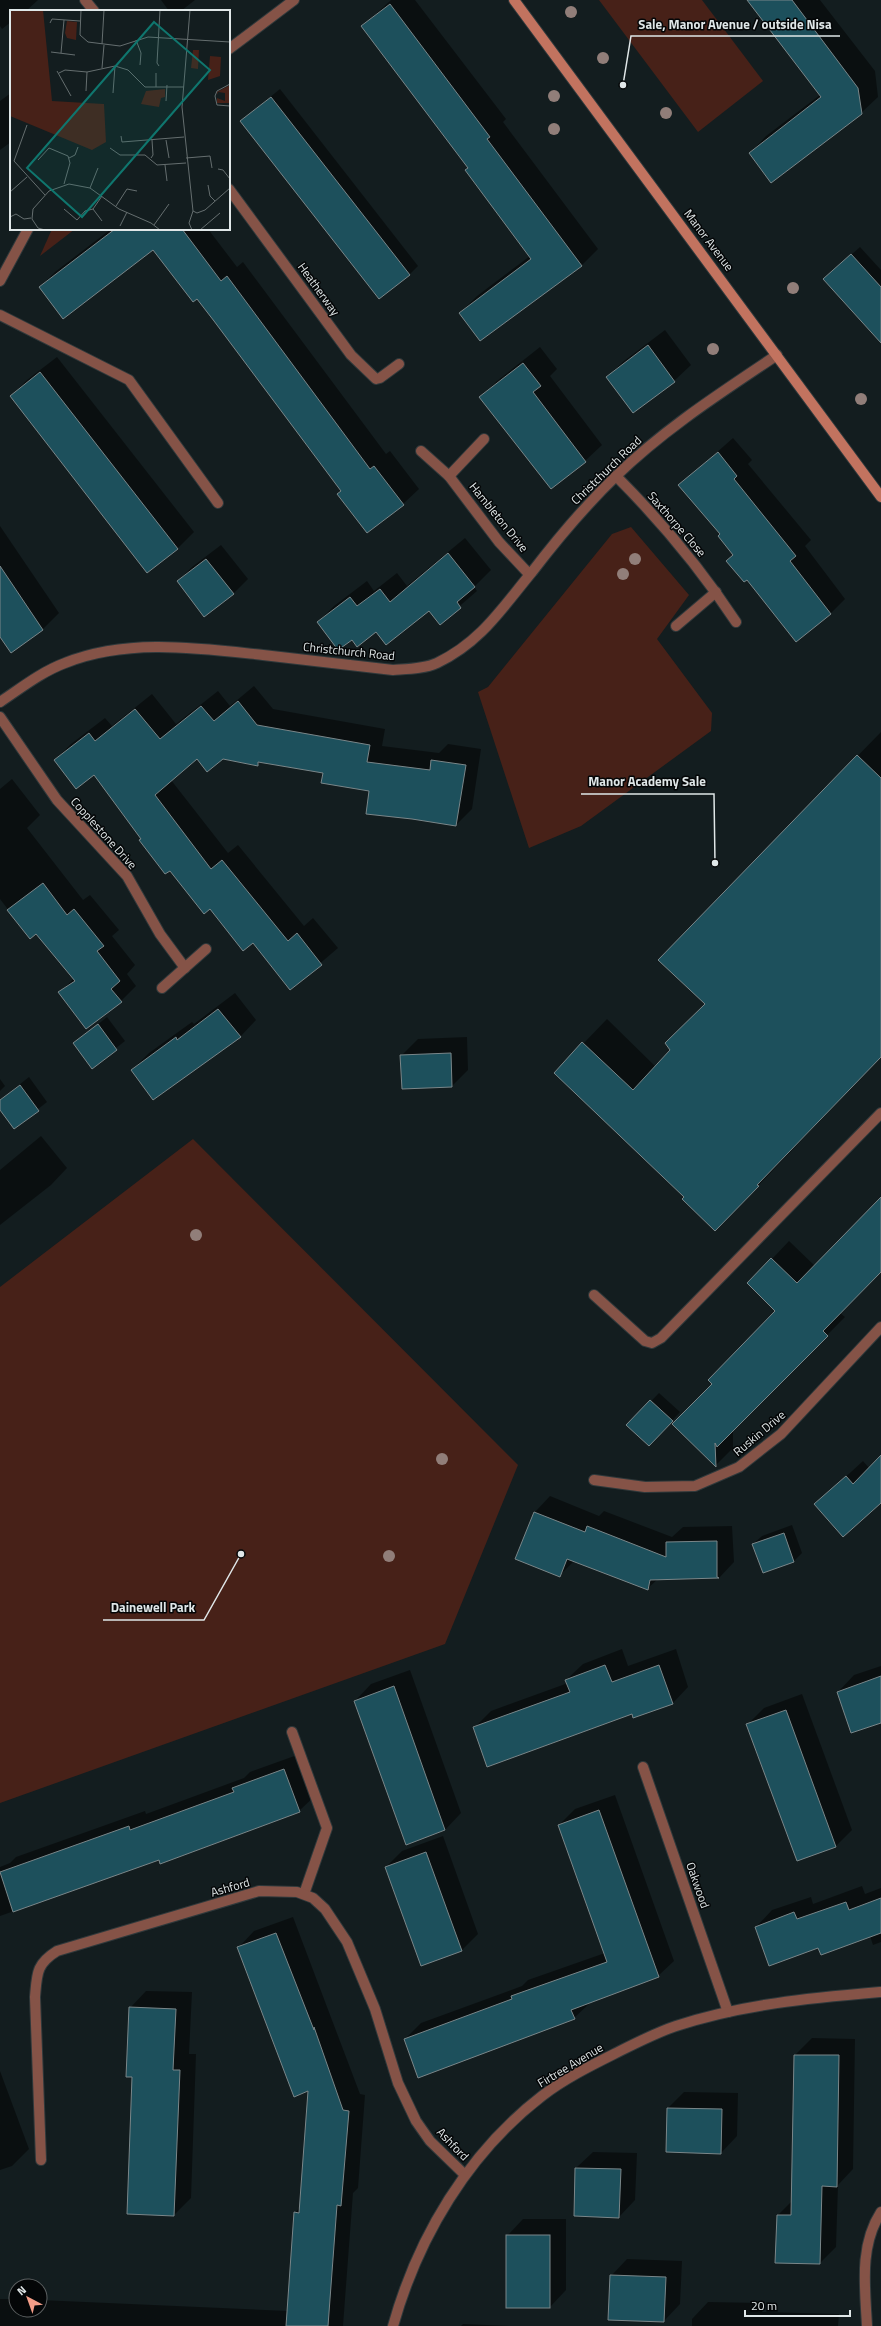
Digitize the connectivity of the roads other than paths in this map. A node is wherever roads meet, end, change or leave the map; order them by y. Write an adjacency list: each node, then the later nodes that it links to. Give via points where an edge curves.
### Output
1 (85, 0): 4 (street)
2 (294, 0): 5 (street)
3 (514, 0): 10 (street, Manor Avenue)
4 (93, 10)
5 (230, 48)
6 (230, 190): 11 (street, Heatherway, via 351,355 370,375 376,379 380,378)
7 (27, 230): 8 (street)
8 (0, 281)
9 (0, 315): 17 (street, via 129,380)
10 (777, 355): 15 (street, Christchurch Road, via 663,435); 16 (street, Manor Avenue)
11 (398, 364)
12 (484, 439): 14 (street)
13 (421, 452): 14 (street, Hambleton Drive)
14 (449, 476): 18 (street, Hambleton Drive, via 499,542)
15 (616, 476): 18 (street, Christchurch Road, via 574,520); 19 (street, Saxthorpe Close, via 682,547)
16 (881, 497)
17 (218, 503)
18 (530, 574): 22 (street, Christchurch Road, via 498,616 477,637 456,653 429,665 393,670 208,649 146,647 106,652 66,662 37,676)
19 (716, 592): 20 (street, Saxthorpe Close); 21 (street)
20 (736, 622)
21 (676, 626)
22 (0, 702)
23 (0, 717): 25 (street, Copplestone Drive, via 57,800 127,876 160,934)
24 (206, 949): 25 (street)
25 (185, 968): 26 (street)
26 (162, 988)
27 (881, 1113): 28 (street, via 661,1338 652,1343 645,1341)
28 (594, 1296)
29 (881, 1327): 30 (street, Ruskin Drive, via 781,1434 739,1467 695,1486 645,1487)
30 (594, 1480)
31 (292, 1732): 33 (street, via 327,1828)
32 (643, 1767): 35 (street, Oakwood)
33 (304, 1894): 36 (street, Ashford, via 259,1892 57,1951 44,1959 37,1974 34,1997); 37 (street, Ashford, via 325,1909 347,1942 375,2009 398,2084 416,2121 430,2141)
34 (881, 1992): 35 (street, Firtree Avenue, via 799,1999)
35 (728, 2012): 37 (street, Firtree Avenue, via 675,2026 587,2068 538,2100 505,2128)
36 (41, 2160)
37 (464, 2174): 39 (street, Firtree Avenue, via 425,2242 403,2290)
38 (881, 2212): 40 (street, via 872,2226 865,2251)
39 (393, 2326)
40 (867, 2326)

